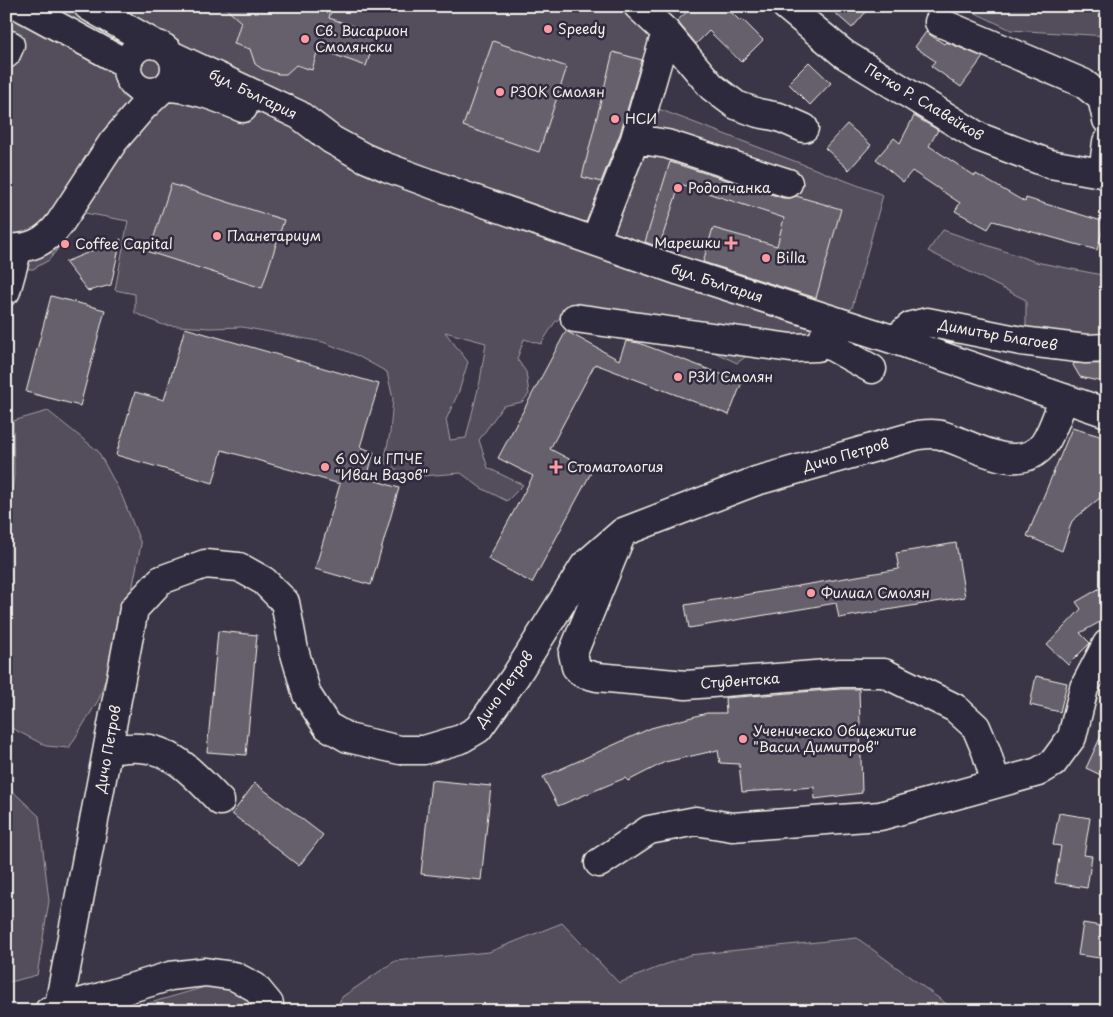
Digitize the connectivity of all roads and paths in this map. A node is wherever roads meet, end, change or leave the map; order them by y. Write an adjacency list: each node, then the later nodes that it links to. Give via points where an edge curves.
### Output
1 (88, 6): 8 (street, бул. България)
2 (638, 6): 7 (street)
3 (786, 6): 17 (street, Петко Р. Славейков, via 844,54 979,137 1050,164)
4 (6, 10): 5 (street)
5 (30, 12): 9 (street)
6 (939, 22): 11 (street, via 1083,84 1102,98)
7 (666, 32): 12 (street, via 712,88 736,105); 13 (street)
8 (163, 50): 9 (street, via 145,45 140,47 131,54); 10 (street, via 175,69 172,79); 14 (street, бул. България, via 299,115)
9 (127, 70): 10 (street, via 132,84 140,90); 15 (street, via 123,107)
10 (163, 89): 14 (street, бул. България, via 186,88 211,94 293,128); 15 (street)
11 (1107, 120)
12 (804, 128)
13 (635, 139): 18 (street, via 667,144); 19 (street)
14 (332, 140): 19 (street, бул. България, via 386,167)
15 (113, 142): 20 (street, via 55,230 36,245)
16 (1107, 142): 17 (street)
17 (1105, 174)
18 (788, 183)
19 (595, 241): 23 (street, бул. България)
20 (12, 248): 21 (street)
21 (6, 291)
22 (575, 318): 23 (street, via 791,348 816,347)
23 (827, 330): 24 (street, бул. България); 26 (street)
24 (895, 340): 25 (street, Димитър Благоев, via 911,326 927,322 1020,341 1086,349); 27 (street, бул. България)
25 (1107, 348)
26 (872, 370)
27 (1064, 398): 28 (street, бул. България); 29 (street, Дичо Петров, via 1045,442 1028,455 1000,457 939,435 918,435 756,481)
28 (1107, 412)
29 (623, 532): 31 (street, Дичо Петров, via 585,565 515,677 478,729 461,739 424,750 400,750 348,738 327,726 308,694 294,650 285,602 264,581 239,567 205,564 161,580 134,609); 32 (street, Студентска, via 573,653 576,667 582,673 597,678 686,685 840,673 884,673 955,708 976,726)
30 (1107, 644): 32 (street, via 1084,688 1072,737 1053,763 1038,772)
31 (109, 750): 33 (street, via 141,748 165,753 189,770); 36 (street, Дичо Петров)
32 (996, 783): 34 (street, via 880,816 732,827 696,821 649,830)
33 (220, 801)
34 (599, 863)
35 (101, 1004): 36 (street); 37 (street, via 170,976 205,972 234,976 255,987 269,1004)
36 (55, 1010)
37 (269, 1011)

